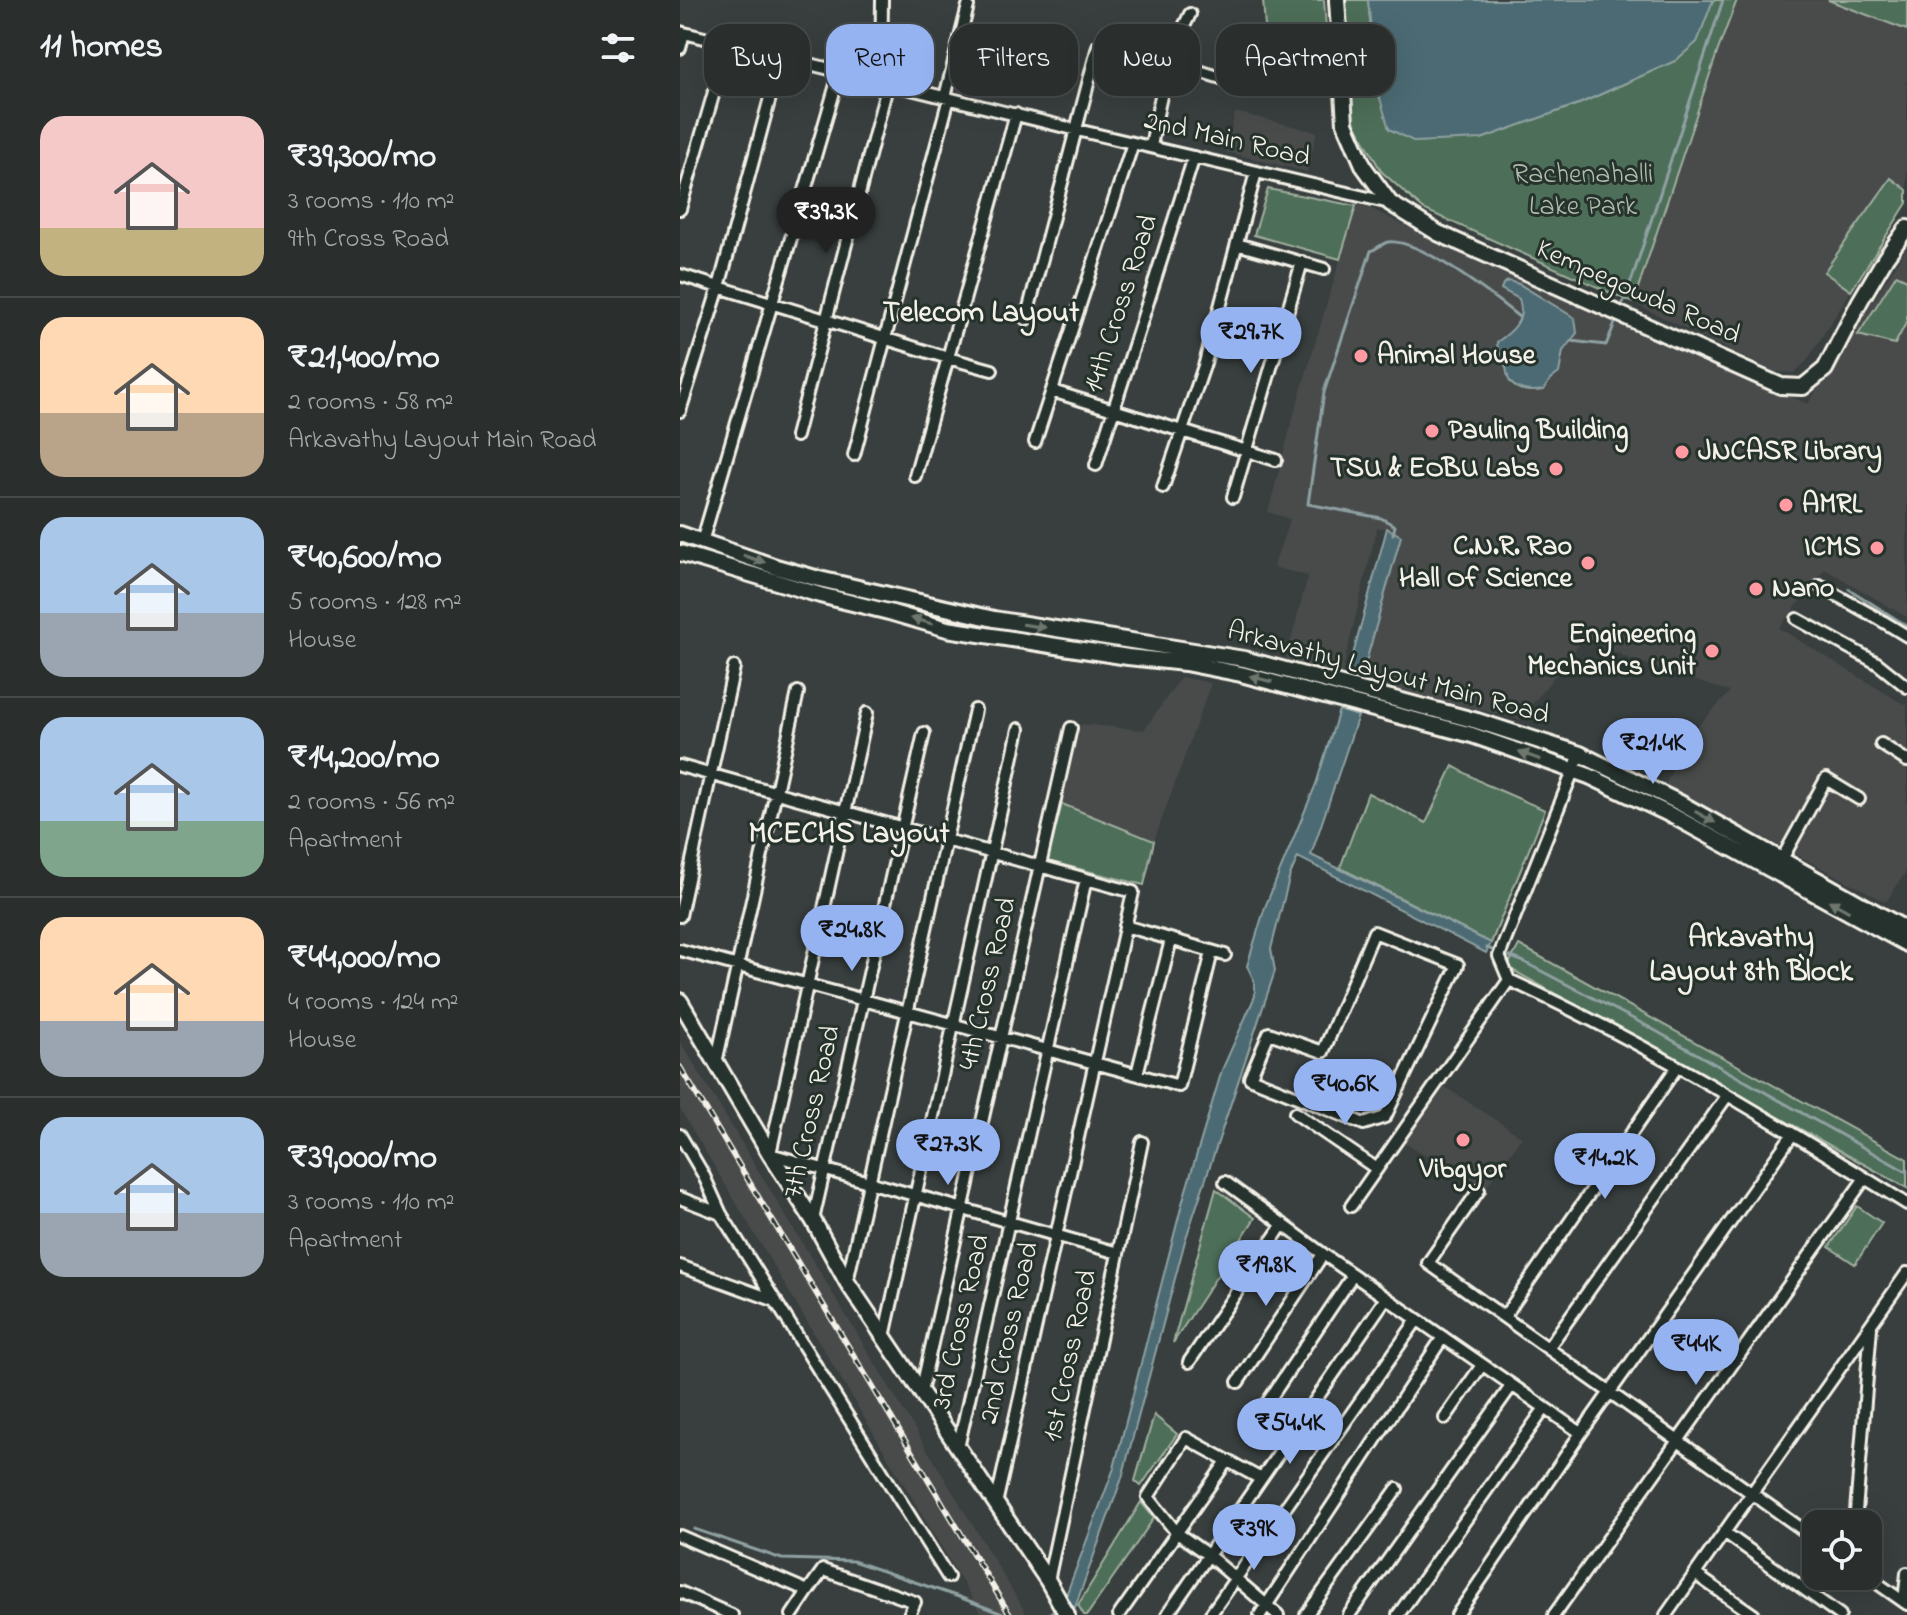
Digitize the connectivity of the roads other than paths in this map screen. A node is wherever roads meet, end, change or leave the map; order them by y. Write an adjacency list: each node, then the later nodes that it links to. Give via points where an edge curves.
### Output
1 (882, 0): 5 (street)
2 (1337, 0): 24 (main road, Kempegowda Road, via 1345,123 1364,167)
3 (968, 6): 17 (street)
4 (1190, 14): 6 (street)
5 (883, 24)
6 (1185, 24)
7 (682, 33): 8 (street, 2nd Main Road); 9 (street)
8 (704, 38)
9 (680, 48)
10 (1094, 62): 19 (street)
11 (934, 94): 17 (street, 2nd Main Road)
12 (713, 96): 25 (street)
13 (770, 96): 31 (street)
14 (833, 96): 32 (street)
15 (881, 96): 34 (street)
16 (1160, 96): 21 (street)
17 (947, 97): 18 (street, 2nd Main Road); 35 (street)
18 (1016, 114): 19 (street, 2nd Main Road); 36 (street)
19 (1077, 130): 20 (street, 2nd Main Road); 33 (street)
20 (1133, 143): 21 (street, 2nd Main Road); 38 (street)
21 (1151, 147): 22 (street, 2nd Main Road)
22 (1194, 157): 23 (street, 2nd Main Road); 39 (street, 14th Cross Road)
23 (1256, 172): 24 (street, 2nd Main Road); 27 (street)
24 (1390, 203): 26 (main road, Kempegowda Road, via 1438,233 1781,386 1803,387 1825,369)
25 (680, 209)
26 (1907, 228)
27 (1237, 244): 28 (street); 41 (street)
28 (1302, 262): 29 (street); 44 (street)
29 (1324, 269)
30 (680, 275): 31 (street)
31 (719, 287): 32 (street); 40 (street)
32 (772, 304): 34 (street); 52 (street)
33 (1026, 319)
34 (827, 321): 35 (street); 42 (street)
35 (884, 339): 36 (street); 45 (street)
36 (948, 358): 37 (street); 48 (street)
37 (992, 370)
38 (1052, 391): 39 (street); 43 (street)
39 (1114, 410): 41 (street); 47 (street, 14th Cross Road)
40 (680, 411)
41 (1182, 431): 44 (street); 49 (street)
42 (796, 436)
43 (1035, 442)
44 (1246, 451): 46 (street); 50 (street)
45 (854, 455)
46 (1276, 460)
47 (1096, 465)
48 (915, 476)
49 (1163, 487)
50 (1233, 497)
51 (680, 534): 52 (main road, Arkavathy Layout Main Road)
52 (702, 542): 55 (main road, Arkavathy Layout Main Road, one-way to 55, via 819,579)
53 (680, 553): 57 (main road, Arkavathy Layout Main Road, one-way to 53, via 947,629)
54 (1820, 586): 58 (street)
55 (994, 619): 57 (main road); 62 (main road, Arkavathy Layout Main Road, one-way to 62, via 1244,659)
56 (1797, 619): 60 (street, via 1877,663)
57 (992, 636): 62 (main road, Arkavathy Layout Main Road, one-way to 57, via 1185,663)
58 (1907, 636)
59 (734, 667): 74 (street)
60 (1907, 687)
61 (798, 692): 75 (street)
62 (1339, 692): 63 (main road, Arkavathy Layout Main Road)
63 (1369, 700): 70 (main road, Arkavathy Layout Main Road, via 1477,721); 73 (main road, Arkavathy Layout Main Road, one-way to 63)
64 (975, 710): 79 (street)
65 (867, 713): 77 (street)
66 (1071, 728): 82 (street, 4th Cross Road)
67 (1019, 729): 80 (street)
68 (924, 733): 78 (street, 7th Cross Road)
69 (1881, 744): 71 (street)
70 (1580, 754): 73 (street); 81 (main road, Arkavathy Layout Main Road, one-way to 81)
71 (1907, 761)
72 (680, 766): 74 (street)
73 (1574, 771): 88 (main road, Arkavathy Layout Main Road, one-way to 73, via 1673,816); 93 (street, via 1503,942 1499,956)
74 (711, 774): 75 (street); 84 (street)
75 (776, 793): 77 (street); 92 (street)
76 (1859, 799): 81 (street, via 1826,779)
77 (845, 812): 78 (street); 94 (street)
78 (902, 828): 79 (street); 95 (street, 7th Cross Road)
79 (946, 840): 80 (street); 97 (street)
80 (991, 853): 82 (street); 98 (street)
81 (1782, 859): 86 (main road, Arkavathy Layout Main Road)
82 (1040, 866): 83 (street); 99 (street, 4th Cross Road)
83 (1086, 879): 85 (street, 2nd Cross Road, via 1133,892); 100 (street, 3rd Cross Road)
84 (680, 916)
85 (1125, 926): 87 (street); 102 (street, 2nd Cross Road)
86 (1907, 930)
87 (1171, 940): 90 (street); 104 (street)
88 (1907, 944)
89 (680, 950): 92 (street)
90 (1212, 952): 91 (street); 104 (street, via 1179,1086)
91 (1225, 955)
92 (738, 966): 94 (street); 101 (street)
93 (1509, 980): 103 (street); 108 (street)
94 (807, 985): 95 (street); 112 (street)
95 (863, 1000): 97 (street); 114 (street, 7th Cross Road)
96 (680, 1001): 101 (main road)
97 (908, 1012): 98 (street); 116 (street)
98 (953, 1024): 99 (street); 119 (street)
99 (1001, 1037): 100 (street); 123 (street, 4th Cross Road)
100 (1048, 1050): 102 (street); 126 (street, 3rd Cross Road)
101 (716, 1063): 112 (main road)
102 (1095, 1063): 104 (street); 128 (street, 2nd Cross Road)
103 (1677, 1067): 105 (street); 137 (street)
104 (1137, 1074)
105 (1727, 1096): 110 (street); 142 (street)
106 (1295, 1113): 113 (street)
107 (1385, 1117): 107 (street, via 1364,1124 1250,1078 1269,1033 1323,1052 1374,932 1458,965); 108 (street)
108 (1404, 1130): 113 (street)
109 (680, 1135): 124 (street)
110 (1792, 1135): 115 (street); 148 (street)
111 (1142, 1142): 129 (street, 1st Cross Road)
112 (770, 1154): 114 (street); 125 (main road)
113 (1377, 1169): 122 (street)
114 (825, 1170): 116 (street); 125 (street, 7th Cross Road)
115 (1865, 1178): 121 (street); 153 (street)
116 (870, 1182): 119 (street); 134 (street)
117 (1225, 1182): 127 (street)
118 (1479, 1190): 137 (street, via 1428,1263)
119 (916, 1195): 123 (street); 140 (street)
120 (680, 1198): 124 (street)
121 (1907, 1204)
122 (1351, 1206)
123 (962, 1209): 126 (street); 147 (street, 4th Cross Road)
124 (721, 1214): 136 (street)
125 (813, 1220): 134 (main road)
126 (1009, 1222): 128 (street); 154 (street, 3rd Cross Road)
127 (1283, 1224): 130 (street); 143 (street)
128 (1056, 1236): 129 (street); 159 (street, 2nd Cross Road)
129 (1118, 1253): 170 (street, 1st Cross Road)
130 (1323, 1254): 133 (street); 145 (street)
131 (680, 1266): 136 (street)
132 (1907, 1273): 139 (street)
133 (1353, 1275): 135 (street); 150 (street)
134 (847, 1282): 140 (main road)
135 (1386, 1298): 138 (street); 156 (street)
136 (776, 1301): 168 (street)
137 (1504, 1317): 142 (street)
138 (1417, 1320): 141 (street); 169 (street)
139 (1871, 1325): 158 (street); 160 (street)
140 (884, 1337): 147 (main road)
141 (1443, 1337): 144 (street); 175 (street)
142 (1548, 1348): 148 (street)
143 (1189, 1362)
144 (1482, 1365): 146 (street); 151 (street)
145 (1238, 1382)
146 (1512, 1385): 149 (street); 185 (street)
147 (921, 1392): 154 (main road)
148 (1610, 1392): 152 (street); 153 (street)
149 (1545, 1408): 152 (street); 186 (street)
150 (1261, 1412)
151 (1445, 1418)
152 (1581, 1433): 187 (street)
153 (1678, 1441): 158 (street); 188 (street)
154 (958, 1448): 159 (main road)
155 (1227, 1461): 156 (street); 163 (street); 163 (street, via 1186,1438 1148,1497)
156 (1261, 1479): 165 (street)
157 (1397, 1489): 184 (street)
158 (1752, 1493): 161 (street); 162 (street)
159 (996, 1504): 170 (main road)
160 (1856, 1510)
161 (1802, 1529)
162 (1724, 1532): 167 (street); 191 (street)
163 (1177, 1533): 165 (street); 180 (street)
164 (680, 1536): 172 (street)
165 (1208, 1555): 169 (street); 181 (street)
166 (1907, 1573): 174 (street)
167 (1695, 1574): 189 (street); 190 (street)
168 (948, 1577)
169 (1235, 1579): 175 (street); 182 (street)
170 (1048, 1581): 179 (main road)
171 (1882, 1586): 174 (street)
172 (808, 1591): 177 (street); 178 (street, via 823,1570 915,1602)
173 (680, 1592): 176 (street)
174 (1906, 1603)
175 (1263, 1610): 183 (street)
176 (732, 1615)
177 (792, 1615)
178 (909, 1615)
179 (1067, 1615)
180 (1119, 1615)
181 (1167, 1615)
182 (1210, 1615)
183 (1278, 1615)
184 (1306, 1615)
185 (1349, 1615)
186 (1398, 1615)
187 (1457, 1615)
188 (1554, 1615)
189 (1666, 1615)
190 (1754, 1615)
191 (1840, 1615)

